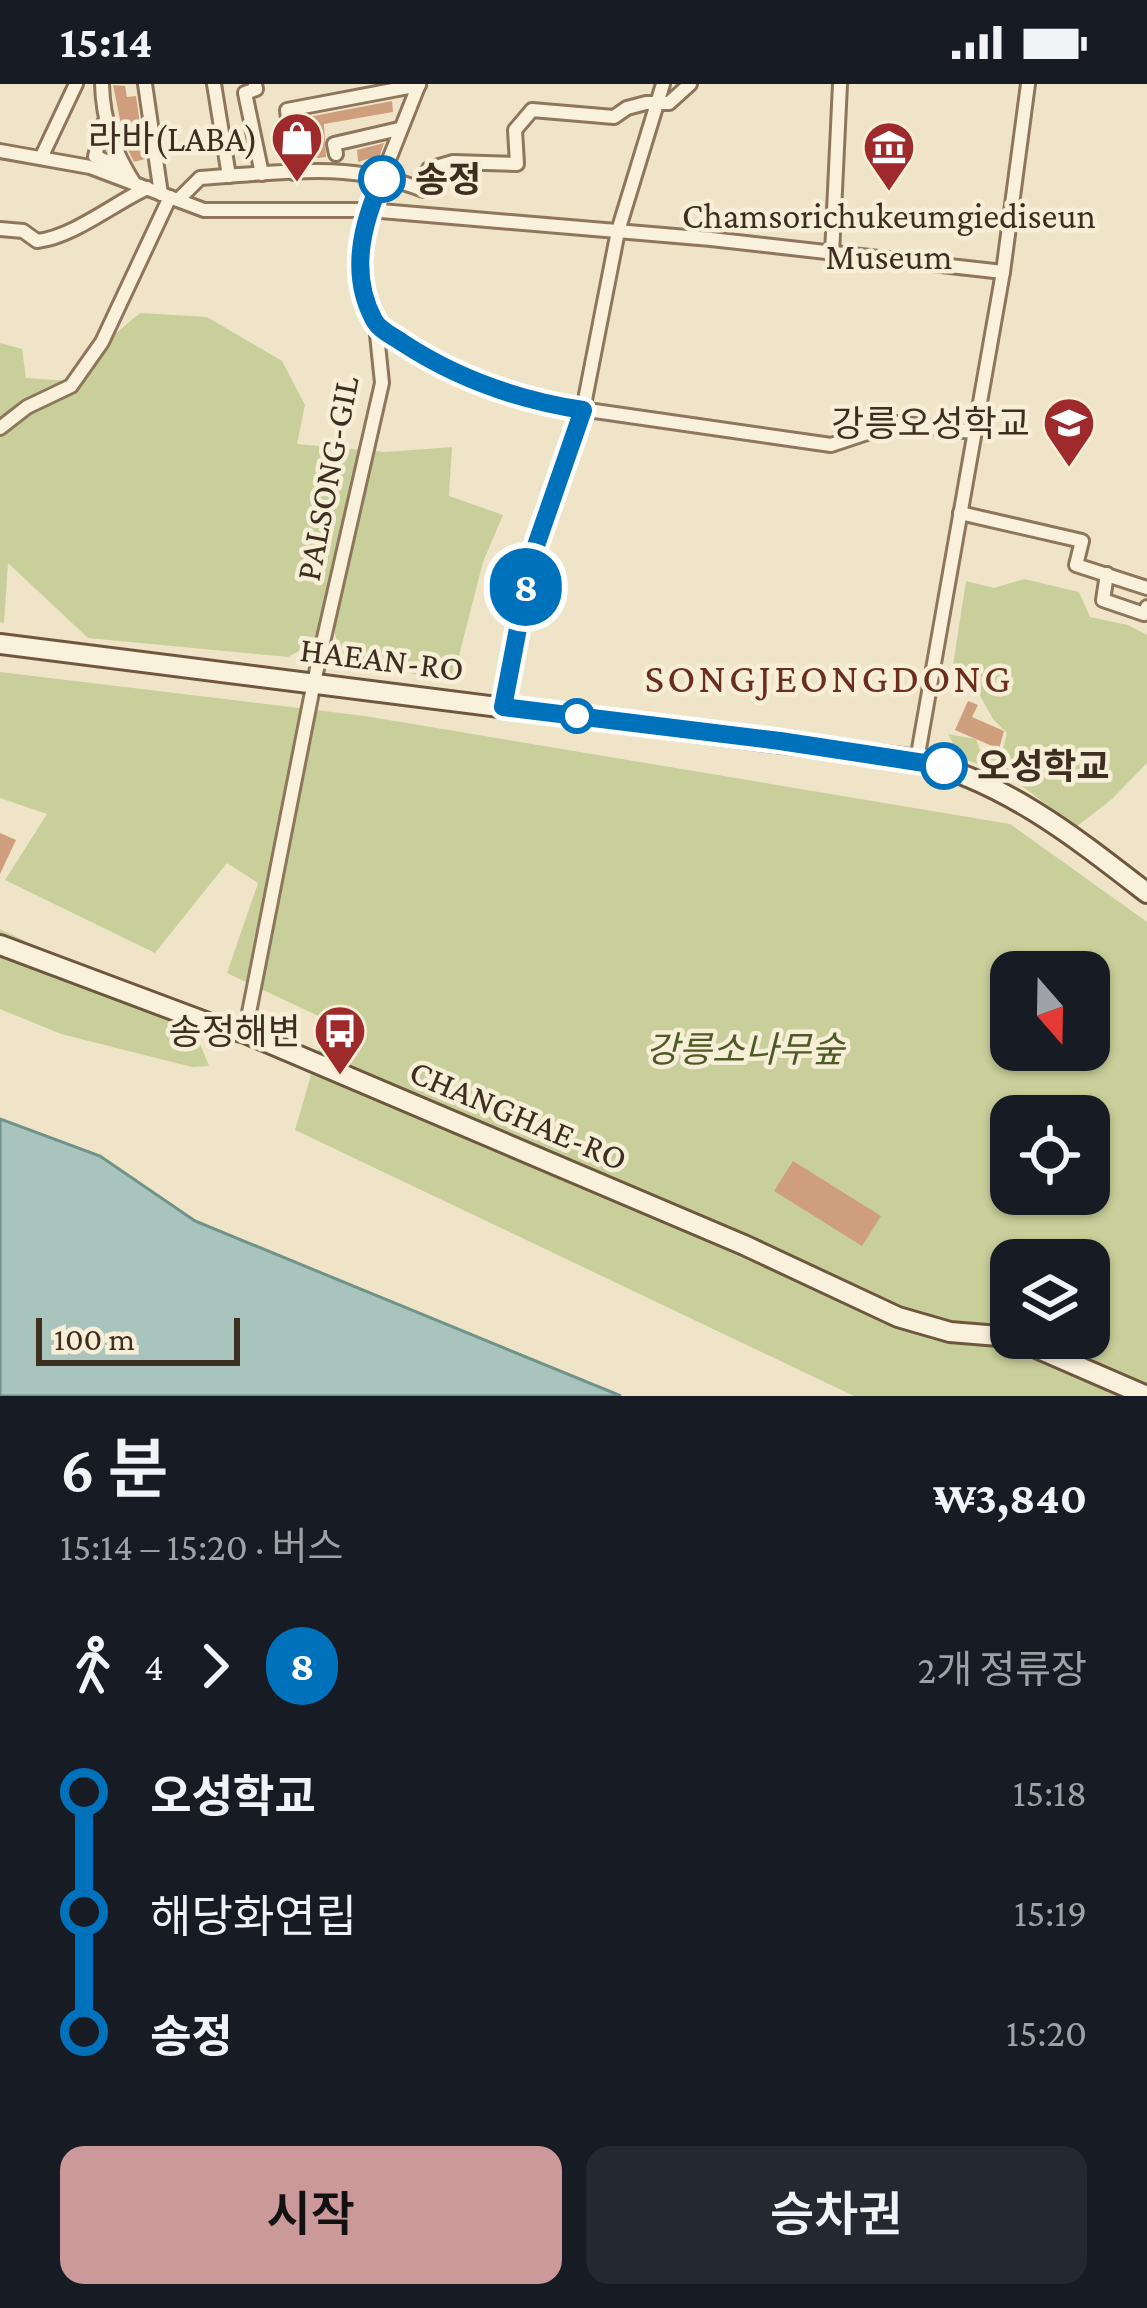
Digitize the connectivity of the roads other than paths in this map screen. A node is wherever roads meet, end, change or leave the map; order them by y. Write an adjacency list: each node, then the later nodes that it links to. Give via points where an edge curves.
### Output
1 (76, 84): 18 (street)
2 (102, 84): 13 (street)
3 (145, 84): 24 (street)
4 (214, 84): 23 (street)
5 (255, 84): 21 (street, via 244,93)
6 (419, 84): 11 (street); 14 (street, PALSONG-GIL)
7 (663, 84): 12 (street)
8 (690, 84): 12 (street, via 669,103)
9 (840, 84): 28 (street)
10 (1028, 84): 29 (street)
11 (382, 87): 20 (street, via 287,110)
12 (655, 103): 22 (street, via 614,117 532,110 515,130 517,164 453,162 429,169 423,190); 27 (street)
13 (105, 120): 24 (street, via 115,151); 24 (street, via 94,156)
14 (398, 129): 15 (street); 22 (street, PALSONG-GIL)
15 (352, 140): 17 (street, via 334,144); 19 (street)
16 (0, 151): 18 (street)
17 (336, 154)
18 (41, 158): 24 (street)
19 (356, 171): 20 (street); 22 (street)
20 (294, 173): 21 (street)
21 (262, 174): 23 (street)
22 (385, 174): 25 (street, PALSONG-GIL)
23 (230, 176): 24 (street)
24 (153, 189): 25 (street, via 204,210); 26 (street, via 47,240); 32 (street, via 102,342 70,386)
25 (369, 210): 27 (street); 30 (street, PALSONG-GIL, via 357,273)
26 (0, 229)
27 (618, 231): 28 (street); 31 (street)
28 (832, 254): 29 (street)
29 (1003, 272): 33 (street)
30 (376, 325): 31 (street, via 445,371); 39 (street, PALSONG-GIL, via 382,383)
31 (583, 410): 33 (street, via 831,445 897,423); 40 (street, via 531,560)
32 (0, 428)
33 (973, 432): 34 (street)
34 (960, 513): 35 (street, via 1082,541 1076,565); 41 (street)
35 (1107, 574): 36 (street); 37 (street, via 1103,600 1144,614)
36 (1147, 588)
37 (1147, 607)
38 (0, 644): 39 (street, HAEAN-RO)
39 (314, 682): 40 (street, HAEAN-RO); 44 (street, PALSONG-GIL)
40 (503, 707): 41 (street, HAEAN-RO)
41 (917, 760): 42 (street, HAEAN-RO, via 1034,810)
42 (1147, 893)
43 (0, 945): 44 (street, CHANGHAE-RO)
44 (245, 1034): 45 (street, CHANGHAE-RO, via 898,1317)
45 (990, 1335)
46 (1062, 1359): 47 (street, CHANGHAE-RO)
47 (1147, 1396)

